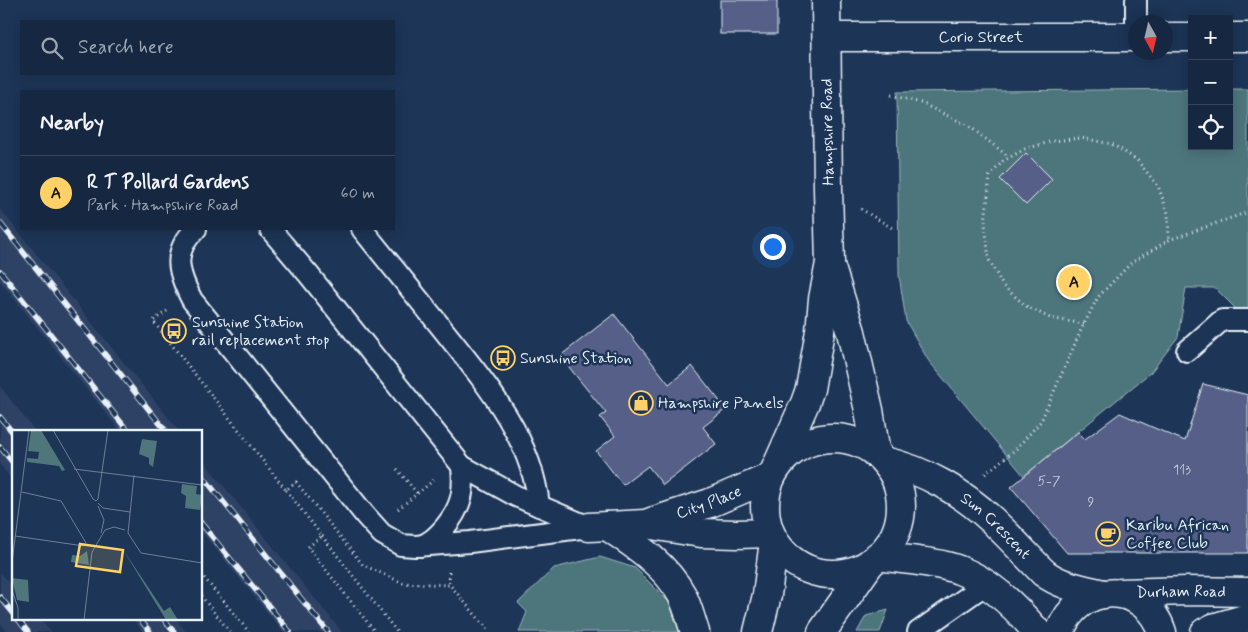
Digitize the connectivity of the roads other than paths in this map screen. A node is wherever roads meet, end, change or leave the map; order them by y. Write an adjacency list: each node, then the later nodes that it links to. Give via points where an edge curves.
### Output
1 (826, 0): 4 (main road, Hampshire Road)
2 (1136, 0): 3 (lane)
3 (1136, 15)
4 (827, 37): 5 (main road, Corio Street); 13 (main road, Hampshire Road)
5 (1128, 37)
6 (1173, 37): 7 (main road)
7 (1188, 37)
8 (1233, 37): 9 (main road)
9 (1248, 37)
10 (195, 230): 23 (lane, via 183,245 179,257 181,274 192,300 373,525 402,545)
11 (271, 230): 17 (lane)
12 (363, 230): 19 (lane, via 492,392 526,454 536,483)
13 (830, 263): 16 (main road, Hampshire Road, via 852,332); 18 (main road, Hampshire Road, via 810,389)
14 (1248, 320): 15 (lane, via 1222,320)
15 (1187, 351)
16 (880, 458): 18 (main road, via 851,441 823,439 796,448); 24 (main road, via 892,474 901,503 895,532); 27 (main road, Sun Crescent, via 913,469 960,495 992,520 1052,579)
17 (460, 464): 19 (lane); 23 (lane, via 462,491 456,510 435,538)
18 (774, 473): 20 (main road, City Place, via 710,503); 22 (main road, via 764,506)
19 (539, 506): 21 (lane)
20 (645, 524): 21 (main road, City Place); 22 (main road, City Place, via 701,533)
21 (598, 527): 23 (lane); 29 (main road, via 650,557 668,576 682,595)
22 (772, 537): 24 (main road, via 796,564 826,574 857,570); 30 (main road, via 767,595)
23 (416, 546)
24 (874, 559): 25 (main road, via 924,562 958,569); 31 (main road)
25 (986, 584): 32 (lane); 33 (main road)
26 (1248, 592): 27 (main road, Durham Road)
27 (1109, 594): 34 (main road, via 1095,595 1079,604 1067,617); 35 (main road, via 1124,595 1143,604 1157,620)
28 (1248, 618): 36 (main road, Durham Road)
29 (695, 632)
30 (758, 632)
31 (822, 632)
32 (918, 632)
33 (1038, 632)
34 (1060, 632)
35 (1162, 632)
36 (1205, 632)

